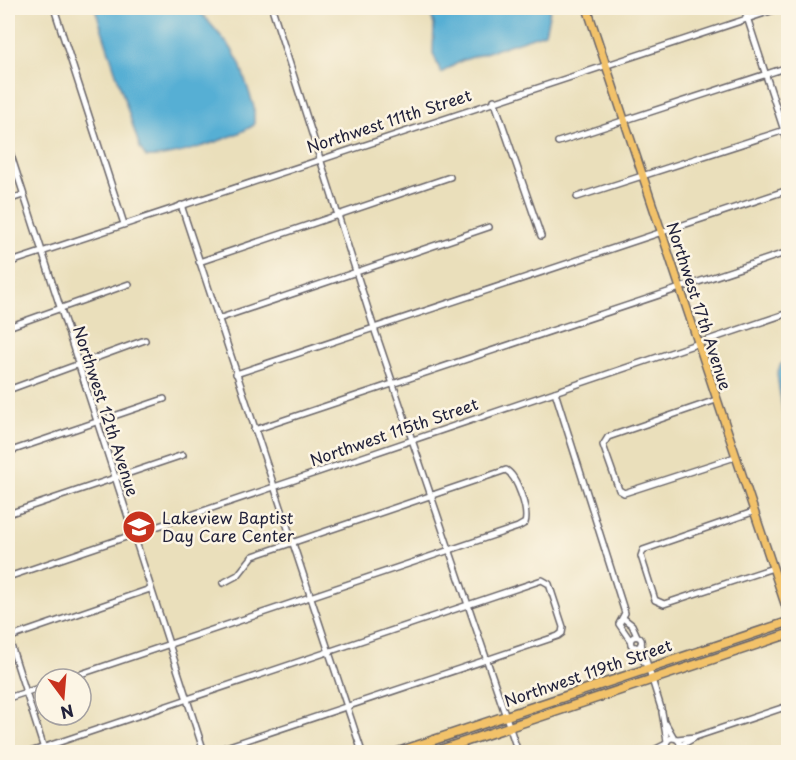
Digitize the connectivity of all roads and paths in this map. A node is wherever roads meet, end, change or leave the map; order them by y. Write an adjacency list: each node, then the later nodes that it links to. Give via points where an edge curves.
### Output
1 (54, 8): 25 (street)
2 (272, 8): 16 (street)
3 (587, 8): 7 (main road, Northwest 17th Avenue)
4 (744, 8): 6 (street)
5 (780, 8): 6 (street, Northwest 111th Street)
6 (747, 18): 7 (street, Northwest 111th Street); 9 (street)
7 (605, 64): 10 (street, Northwest 111th Street); 11 (main road, Northwest 17th Avenue)
8 (789, 67): 9 (street)
9 (766, 75): 11 (street); 12 (street)
10 (494, 100): 16 (street, Northwest 111th Street); 28 (street)
11 (623, 120): 13 (street); 17 (main road, Northwest 17th Avenue)
12 (786, 130): 14 (street); 17 (street)
13 (558, 142)
14 (789, 143)
15 (8, 146): 20 (street, Northwest 12th Avenue)
16 (320, 158): 23 (street, Northwest 111th Street); 24 (street)
17 (641, 176): 21 (street); 27 (main road, Northwest 17th Avenue)
18 (450, 177): 24 (street)
19 (789, 190): 27 (street)
20 (23, 195): 22 (street); 29 (street, Northwest 12th Avenue)
21 (577, 197)
22 (8, 200)
23 (181, 205): 25 (street, Northwest 111th Street); 31 (street)
24 (338, 215): 31 (street); 33 (street)
25 (124, 225): 29 (street, Northwest 111th Street)
26 (489, 227): 33 (street)
27 (660, 232): 35 (main road, Northwest 17th Avenue); 40 (street)
28 (541, 236)
29 (40, 252): 32 (street, Northwest 111th Street); 36 (street, Northwest 12th Avenue)
30 (789, 252): 35 (street)
31 (199, 262): 38 (street)
32 (8, 263)
33 (356, 272): 38 (street); 40 (street)
34 (129, 284): 36 (street)
35 (679, 288): 42 (main road, Northwest 17th Avenue); 45 (street)
36 (59, 309): 39 (street); 43 (street, Northwest 12th Avenue)
37 (789, 313): 42 (street, Northwest 115th Street)
38 (218, 319): 44 (street)
39 (8, 327)
40 (374, 328): 44 (street); 45 (street)
41 (145, 340): 43 (street)
42 (698, 345): 47 (street, Northwest 115th Street); 49 (main road, Northwest 17th Avenue)
43 (78, 364): 46 (street); 50 (street, Northwest 12th Avenue)
44 (236, 374): 51 (street)
45 (393, 384): 51 (street); 52 (street)
46 (8, 390)
47 (555, 392): 52 (street, Northwest 115th Street); 71 (street)
48 (164, 399): 50 (street)
49 (716, 400): 55 (main road, Northwest 17th Avenue); 55 (street, via 608,437 603,445 619,490 627,492)
50 (95, 422): 53 (street); 56 (street, Northwest 12th Avenue)
51 (254, 430): 57 (street)
52 (413, 439): 57 (street, Northwest 115th Street); 58 (street)
53 (8, 452)
54 (183, 455): 56 (street)
55 (735, 457): 59 (main road, Northwest 17th Avenue)
56 (114, 478): 60 (street); 61 (street, Northwest 12th Avenue)
57 (273, 486): 61 (street, Northwest 115th Street); 62 (street)
58 (432, 495): 62 (street); 63 (street); 63 (street, via 506,470 513,476 525,523)
59 (753, 512): 64 (main road, Northwest 17th Avenue); 64 (street, via 641,552 655,600 664,604)
60 (8, 514)
61 (133, 534): 65 (street, Northwest 115th Street); 67 (street, Northwest 12th Avenue)
62 (292, 542): 66 (street, via 253,556 238,575); 68 (street)
63 (451, 550): 68 (street); 69 (street)
64 (773, 568): 70 (main road, Northwest 17th Avenue)
65 (8, 577)
66 (223, 583)
67 (150, 589): 77 (street); 79 (street, Northwest 12th Avenue)
68 (311, 597): 79 (street); 81 (street)
69 (470, 605): 81 (street); 82 (street); 82 (street, via 545,580 563,627 558,636)
70 (789, 613)
71 (624, 615): 73 (street); 74 (street, via 619,624)
72 (789, 622): 83 (highway, Northwest 119th Street)
73 (631, 625): 74 (street); 76 (street)
74 (624, 629): 78 (street)
75 (789, 634): 85 (highway, Northwest 119th Street)
76 (638, 636): 78 (street); 80 (street)
77 (8, 637): 87 (street)
78 (630, 640): 80 (street)
79 (168, 645): 84 (street); 89 (street, Northwest 12th Avenue)
80 (638, 646): 83 (street)
81 (330, 652): 89 (street); 90 (street)
82 (487, 659): 90 (street); 92 (street)
83 (648, 668): 85 (street); 92 (highway, Northwest 119th Street)
84 (93, 670)
85 (652, 680): 93 (street); 94 (highway, Northwest 119th Street)
86 (33, 690): 87 (street)
87 (26, 692): 88 (street); 98 (street)
88 (8, 698)
89 (187, 699): 98 (street); 101 (street, Northwest 12th Avenue)
90 (347, 706): 102 (street); 103 (street)
91 (789, 706): 95 (street)
92 (507, 716): 94 (street); 104 (highway, Northwest 119th Street)
93 (666, 724): 96 (street); 97 (street)
94 (510, 727): 105 (highway, Northwest 119th Street); 106 (street)
95 (694, 738): 96 (street); 97 (street)
96 (676, 739): 97 (street); 97 (street)
97 (673, 748): 99 (street)
98 (44, 750): 100 (street)
99 (653, 752)
100 (30, 753)
101 (204, 753)
102 (211, 753)
103 (362, 753)
104 (398, 753)
105 (434, 753)
106 (518, 753)

